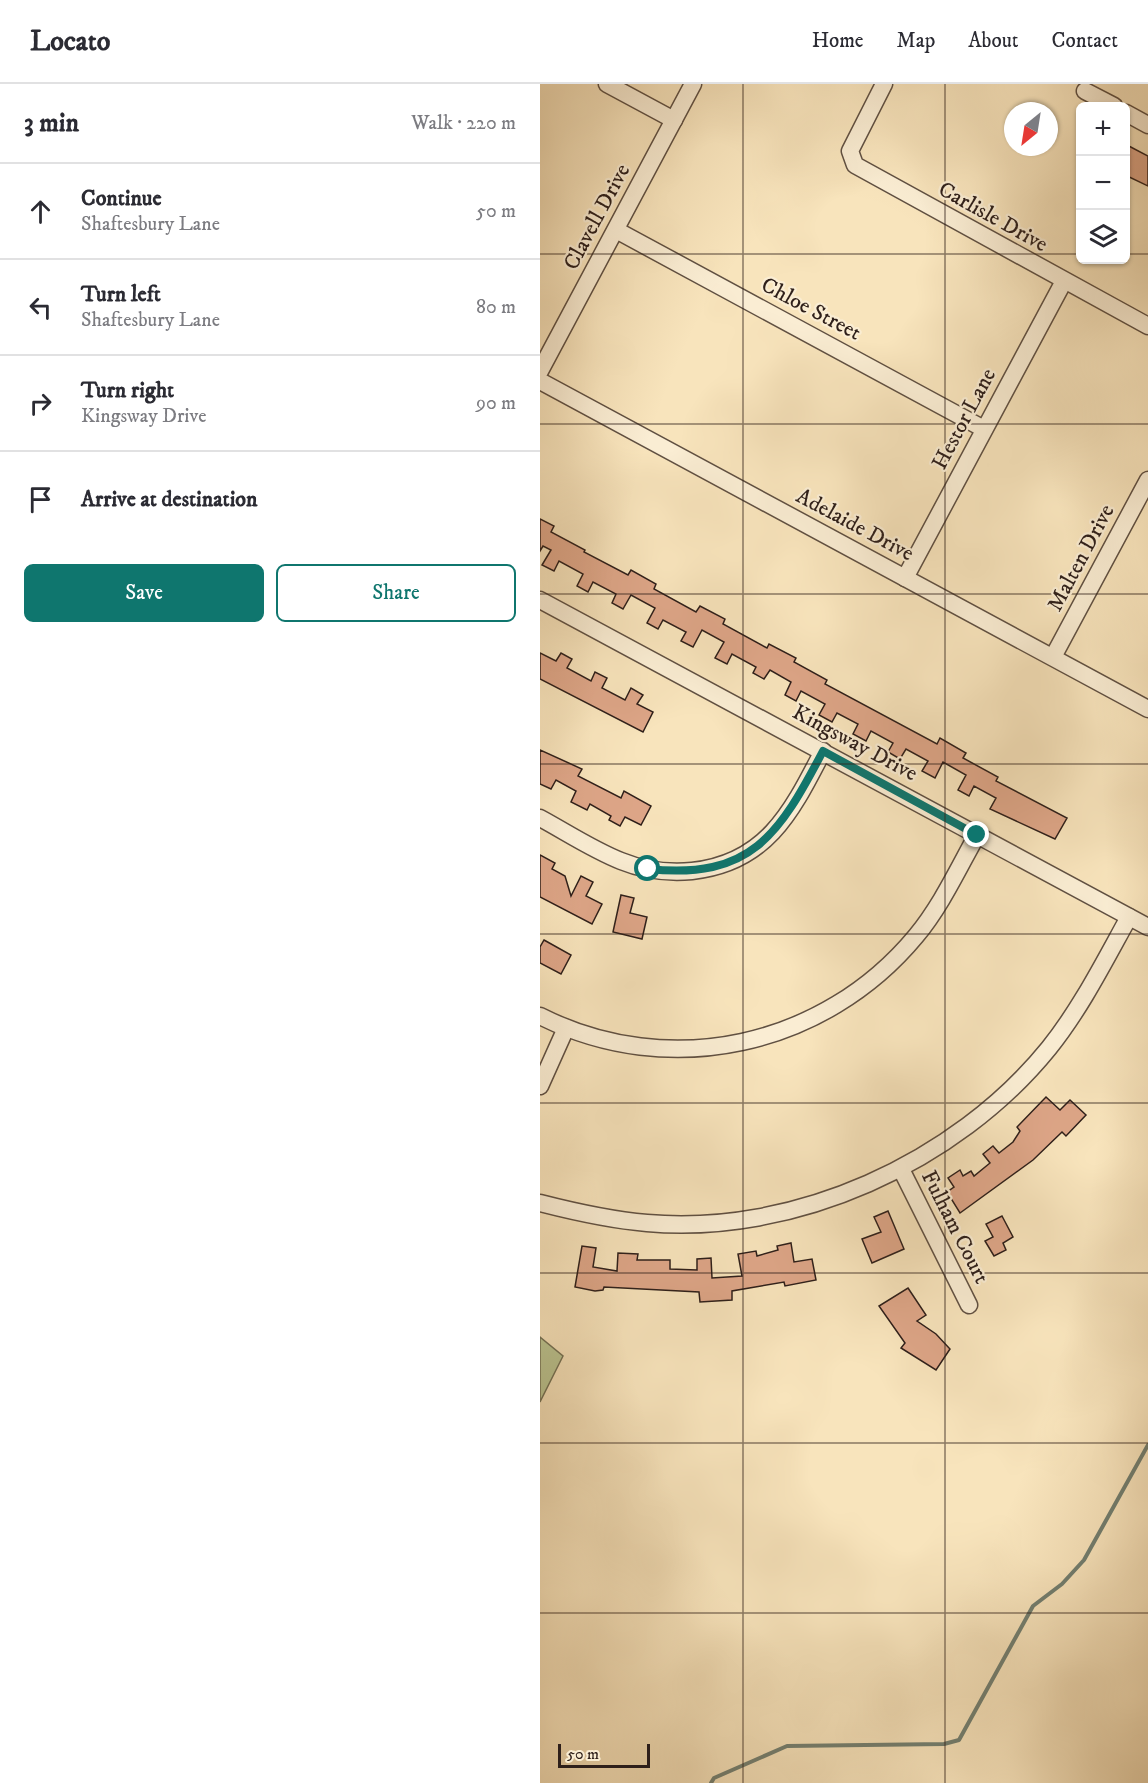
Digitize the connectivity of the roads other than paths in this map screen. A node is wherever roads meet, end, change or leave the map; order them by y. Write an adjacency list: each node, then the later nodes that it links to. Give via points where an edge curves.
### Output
1 (607, 84): 7 (street)
2 (693, 84): 7 (street, Clavell Drive)
3 (884, 84): 10 (street, Carlisle Drive, via 853,143 851,159 863,171)
4 (1085, 91): 5 (street)
5 (1106, 102)
6 (1130, 116): 8 (street)
7 (674, 120): 9 (street, Clavell Drive)
8 (1148, 125)
9 (616, 230): 12 (street, Clavell Drive); 14 (street, Chloe Street)
10 (1064, 281): 11 (street, Carlisle Drive); 14 (street, Hestor Lane)
11 (1148, 326)
12 (540, 371)
13 (540, 381): 16 (street, Adelaide Drive)
14 (984, 429): 16 (street, Hestor Lane)
15 (1148, 480): 18 (street, Malten Drive)
16 (905, 578): 18 (street, Adelaide Drive)
17 (540, 600): 20 (street, Kingsway Drive)
18 (1053, 657): 19 (street, Adelaide Drive)
19 (1148, 709)
20 (823, 751): 21 (street, via 790,811 767,838 740,860 707,869 680,872 620,861); 22 (street, Kingsway Drive)
21 (540, 818)
22 (977, 835): 23 (street, Kingsway Drive); 26 (street, via 916,937 866,985 818,1016 766,1037 700,1050 636,1047)
23 (1129, 917): 24 (street, Kingsway Drive); 28 (street, via 1088,993 1047,1050 974,1121)
24 (1148, 927)
25 (540, 1016): 26 (street)
26 (566, 1028): 27 (street)
27 (540, 1086)
28 (901, 1169): 29 (street, via 805,1207 729,1222 647,1224); 30 (street, Fulham Court)
29 (540, 1203)
30 (969, 1305)

